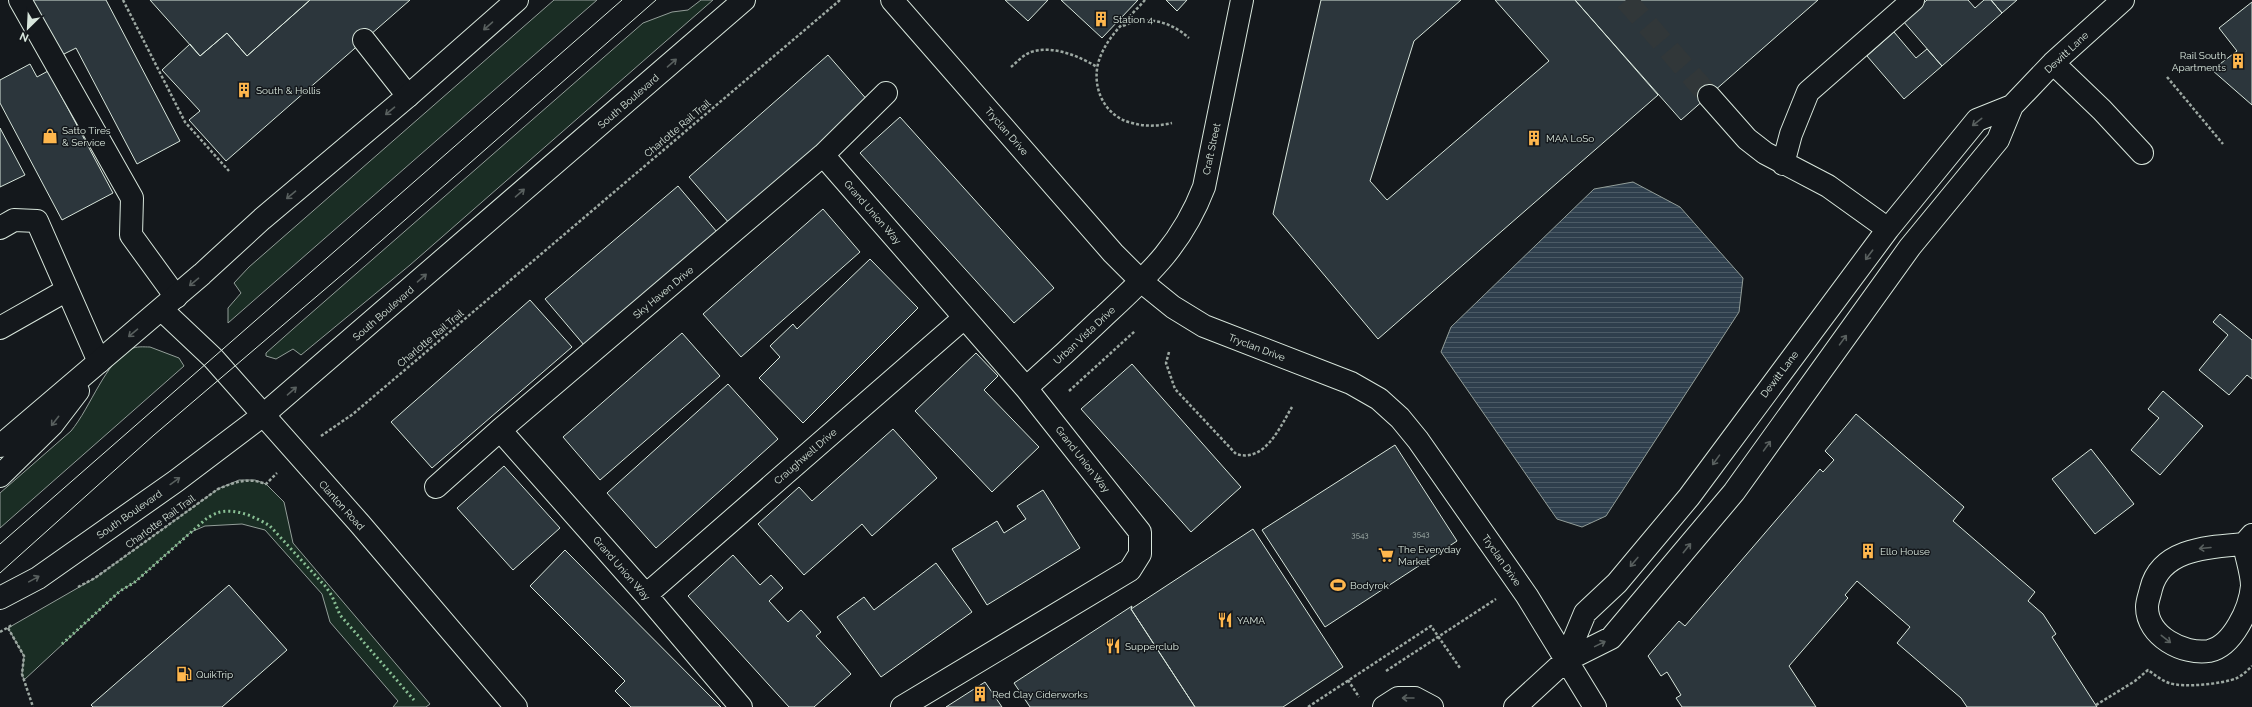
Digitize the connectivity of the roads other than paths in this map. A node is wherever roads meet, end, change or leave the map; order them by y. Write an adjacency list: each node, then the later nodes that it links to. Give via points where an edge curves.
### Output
1 (20, 0): 21 (street, Clanton Road, via 132,198 131,235)
2 (517, 0): 11 (street, one-way to 11)
3 (744, 0): 26 (street, South Boulevard, one-way to 3)
4 (892, 0): 19 (street, Tryclan Drive, via 1113,253)
5 (1242, 0): 19 (street, Craft Street, via 1204,187 1194,214 1175,243)
6 (1912, 0): 16 (street, via 1808,92 1791,134)
7 (2123, 0): 9 (street, Dewitt Lane)
8 (364, 40): 11 (street)
9 (2053, 63): 13 (street, Dewitt Lane); 14 (street)
10 (886, 93): 15 (street, Sky Haven Drive)
11 (408, 96): 21 (street, one-way to 21, via 262,219)
12 (1709, 96): 16 (street, via 1747,139)
13 (2012, 106): 18 (street, Dewitt Lane, one-way to 18, via 1977,120); 34 (street, Dewitt Lane, one-way to 13, via 1611,638 1734,492 1910,247 1998,140)
14 (2142, 153)
15 (823, 156): 22 (street, Grand Union Way); 27 (street, Sky Haven Drive)
16 (1783, 164): 18 (street, via 1828,186)
17 (0, 228): 20 (street, via 14,220 37,221)
18 (1888, 229): 34 (street, Dewitt Lane, one-way to 34, via 1689,497 1616,583 1585,613)
19 (1142, 282): 25 (street, Urban Vista Drive); 34 (street, Tryclan Drive, via 1173,307 1204,326 1351,383 1379,399 1400,418 1418,440 1527,596)
20 (67, 290): 23 (street); 24 (street)
21 (168, 303): 24 (street, one-way to 24); 26 (street, Clanton Road)
22 (964, 318): 25 (street, Grand Union Way); 32 (street, Craughwell Drive)
23 (0, 328)
24 (102, 359): 28 (street); 29 (street, one-way to 29, via 52,425)
25 (1026, 388): 37 (street, Grand Union Way, via 1140,532 1140,554 1130,570)
26 (262, 416): 33 (street, South Boulevard, one-way to 26, via 38,578 176,481); 35 (street, Clanton Road, via 360,524)
27 (500, 430): 30 (street, Sky Haven Drive); 32 (street, Grand Union Way)
28 (0, 446)
29 (0, 476)
30 (436, 487)
31 (2248, 540): 31 (street, one-way to 31, via 2198,548 2169,560 2153,581 2147,607 2153,627 2168,641 2187,651 2210,651 2228,640 2243,619 2252,586)
32 (646, 595): 36 (street, Grand Union Way)
33 (0, 598)
34 (1565, 661): 40 (street, Dewitt Lane); 41 (street, Tryclan Drive)
35 (516, 707)
36 (741, 707)
37 (902, 707)
38 (1384, 707): 39 (street, one-way to 38, via 1415,698 1398,698)
39 (1432, 707)
40 (1515, 707)
41 (1595, 707)

